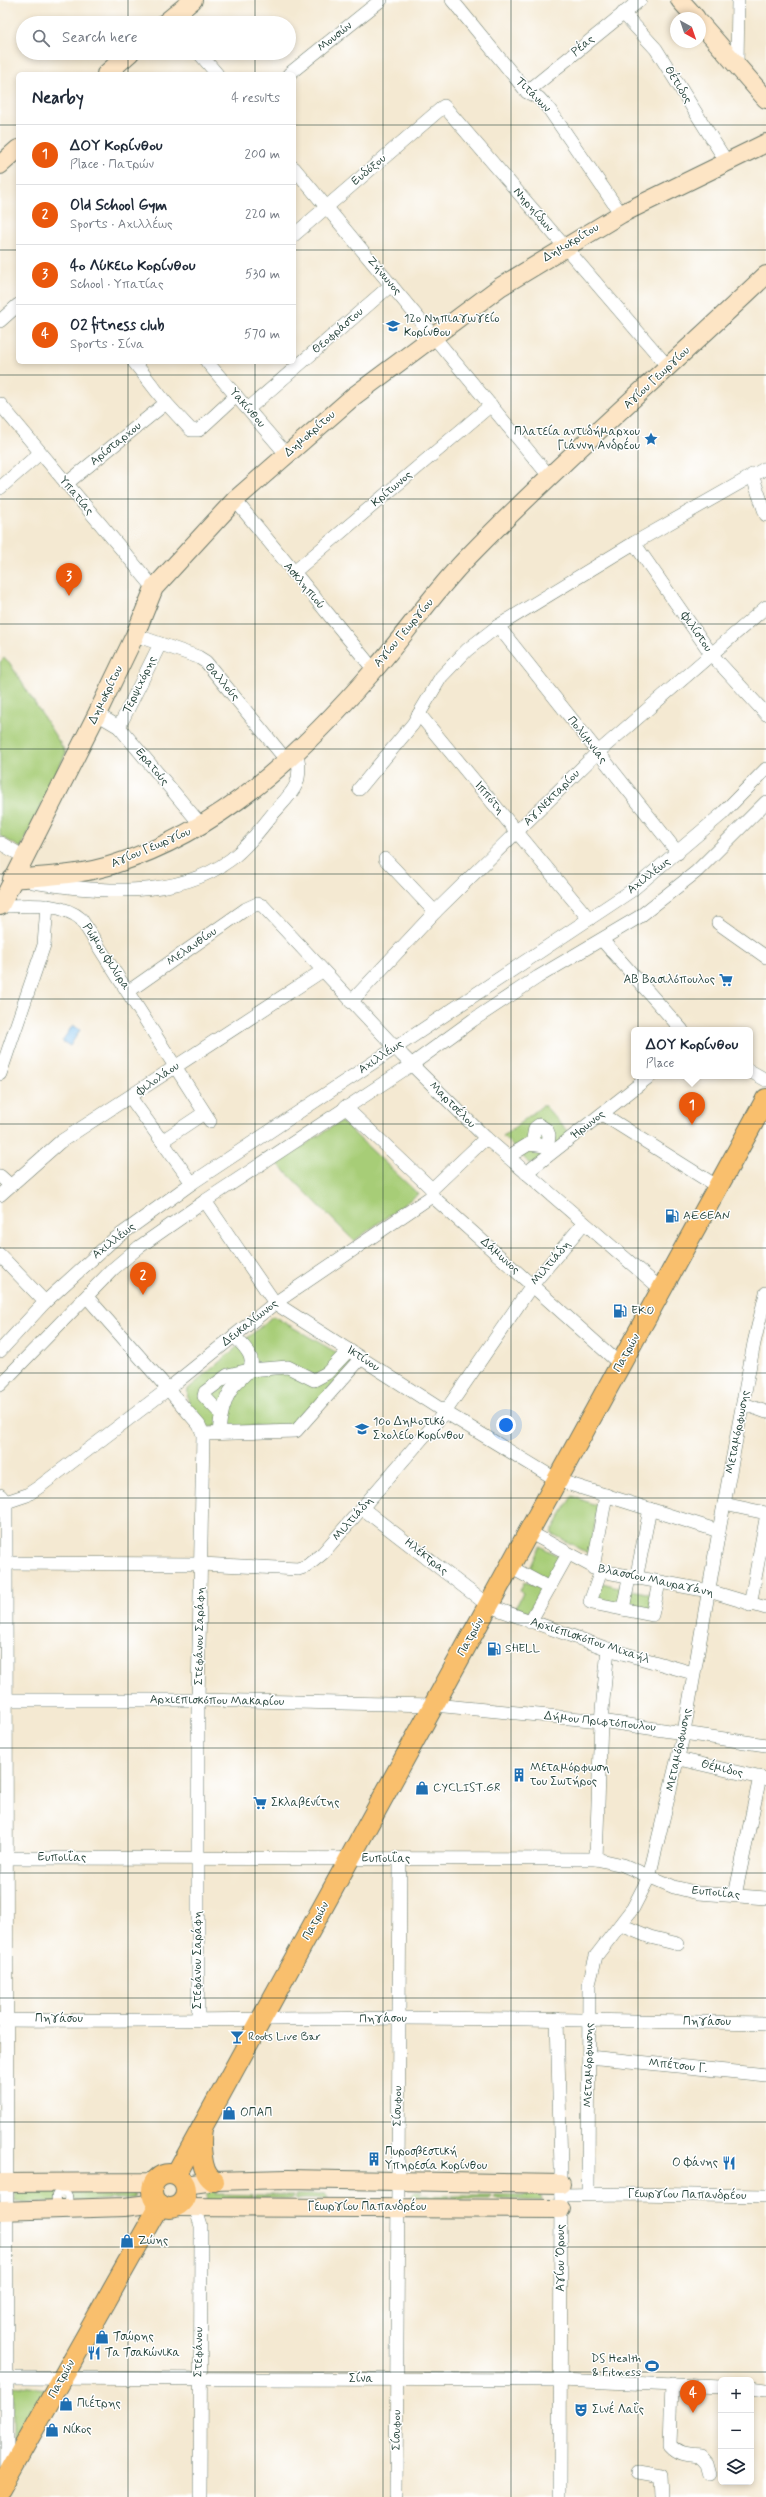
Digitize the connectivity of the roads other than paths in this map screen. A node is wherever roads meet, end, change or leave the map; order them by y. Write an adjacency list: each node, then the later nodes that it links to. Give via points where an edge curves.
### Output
1 (193, 0): 9 (street)
2 (381, 0): 16 (street, Μουσών)
3 (640, 0): 8 (street, Ρέας)
4 (680, 0): 7 (street)
5 (738, 0): 13 (street)
6 (454, 1): 17 (street, Τιτάνων)
7 (691, 12)
8 (623, 13): 17 (street, Ρέας); 22 (street, Θέτιδος, via 656,49)
9 (175, 16)
10 (706, 30): 13 (street)
11 (122, 60): 14 (street)
12 (205, 60): 15 (street)
13 (737, 65): 18 (street)
14 (108, 72)
15 (215, 72)
16 (291, 72)
17 (527, 92): 26 (street, Τιτάνων, via 539,98 549,109)
18 (766, 100)
19 (444, 106): 25 (street, Ευδόξου); 28 (street, Νηρηίδων)
20 (766, 143): 22 (street, Δημοκρίτου)
21 (16, 151): 23 (street)
22 (726, 161): 26 (street, Δημοκρίτου)
23 (0, 165)
24 (296, 170): 25 (street, Ζήνωνος)
25 (326, 206): 27 (street, Ευδόξου); 30 (street, Ζήνωνος)
26 (621, 214): 28 (street, Δημοκρίτου)
27 (296, 233)
28 (564, 246): 33 (street, Δημοκρίτου, via 500,286); 36 (street, Νηρηίδων)
29 (766, 275): 36 (street, Αγίου Γεωργίου)
30 (391, 285): 33 (street, Ζήνωνος); 41 (street, Θεοφράστου)
31 (16, 307): 32 (street)
32 (0, 321)
33 (433, 336): 40 (street, Ζήνωνος); 43 (street, Δημοκρίτου, via 354,396)
34 (136, 364): 38 (street)
35 (209, 364): 37 (street, Υακίνθου)
36 (669, 368): 46 (street, Αγίου Γεωργίου)
37 (236, 396): 38 (street, via 202,427 195,430 188,427); 41 (street, Υακίνθου)
38 (166, 403): 47 (street, Αρίσταρχου)
39 (0, 404): 42 (street, Υπατίας)
40 (491, 405): 46 (street, Ζήνωνος); 52 (street, Κρίτωνος)
41 (248, 409): 43 (street, Υακίνθου)
42 (40, 453): 47 (street, Υπατίας); 48 (street)
43 (287, 455): 49 (street, Δημοκρίτου)
44 (766, 468): 45 (street)
45 (752, 474): 50 (street); 51 (street)
46 (550, 477): 59 (street, Αγίου Γεωργίου, via 464,560)
47 (66, 484): 53 (street, Υπατίας)
48 (0, 488)
49 (235, 500): 52 (street, Ασκληπιού); 53 (street, Δημοκρίτου)
50 (766, 515)
51 (634, 543): 55 (street); 58 (street, Φιλίστου)
52 (293, 573): 59 (street, Ασκληπιού)
53 (154, 588): 56 (street, Δημοκρίτου)
54 (766, 607): 58 (street, Αγ.Νεκταρίου)
55 (498, 626): 61 (street, via 467,650 440,678); 64 (street, Πολύμνιας)
56 (135, 635): 57 (street, Θαλλούς); 60 (street, Δημοκρίτου)
57 (160, 644): 63 (street, Τερψιχόρης); 65 (street, Θαλλούς, via 206,662)
58 (712, 655): 62 (street, Φιλίστου); 64 (street, Αγ.Νεκταρίου)
59 (374, 670): 65 (street, Αγίου Γεωργίου)
60 (97, 714): 63 (street, Ερατούς); 73 (street, Δημοκρίτου)
61 (419, 714): 67 (street); 70 (street, Ιππότη)
62 (766, 714)
63 (119, 727): 69 (street, Ερατούς)
64 (597, 753): 70 (street, Αγ.Νεκταρίου); 72 (street, Πολύμνιας)
65 (292, 757): 69 (street, Αγίου Γεωργίου); 75 (street, via 300,774 295,789 253,838 229,860 209,871 173,885 125,891 74,889)
66 (766, 769): 72 (street, Αχιλλέως, via 722,814)
67 (360, 789)
68 (766, 802): 82 (street, Αχιλλέως, via 696,872 639,917)
69 (202, 826): 75 (street, Αγίου Γεωργίου, via 169,843 114,865 74,873)
70 (517, 832): 79 (street, Αγ.Νεκταρίου); 80 (street, Ιππότη)
71 (0, 843): 73 (street)
72 (678, 853): 80 (street, Αχιλλέως, via 631,891)
73 (26, 858): 75 (street, Δημοκρίτου)
74 (385, 859): 79 (street)
75 (12, 879): 77 (street)
76 (257, 904): 84 (street, Μαρτσέλου, via 267,909); 85 (street, Μελανθίου, via 246,909)
77 (0, 906): 78 (street, Ρώμου Φιλύρα)
78 (47, 906): 85 (street, Ρώμου Φιλύρα, via 73,913 82,919); 92 (street, via 44,945)
79 (435, 912): 86 (street, Αγ.Νεκταρίου)
80 (589, 919): 88 (street, Αχιλλέως)
81 (718, 923): 83 (street)
82 (602, 940): 87 (street); 89 (street, Αχιλλέως, via 531,982)
83 (766, 957)
84 (322, 971): 86 (street, Μαρτσέλου); 90 (street, Φιλολάου)
85 (129, 992): 90 (street, Ρώμου Φιλύρα)
86 (351, 1002): 88 (street, Μαρτσέλου)
87 (679, 1027)
88 (395, 1048): 89 (street, Μαρτσέλου); 105 (street, Αχιλλέως)
89 (411, 1065): 97 (street, Αχιλλέως); 99 (street, Μαρτσέλου)
90 (174, 1067): 95 (street, Φιλολάου); 100 (street, Ρώμου Φιλύρα, via 207,1117)
91 (753, 1073): 94 (street)
92 (0, 1074)
93 (646, 1079): 98 (street, Ήρωνος)
94 (766, 1080)
95 (130, 1098): 100 (street); 106 (street, Φιλολάου, via 60,1142)
96 (766, 1099): 107 (main road, Πατρών)
97 (345, 1107): 108 (street, Δάμωνος); 110 (street, Αχιλλέως)
98 (602, 1114): 103 (street, Ήρωνος); 107 (street)
99 (486, 1138): 102 (street, Μαρτσέλου); 108 (street, Δευκαλίωνος)
100 (162, 1141): 105 (street)
101 (532, 1144): 102 (street)
102 (508, 1157): 103 (street, Μαρτσέλου)
103 (526, 1173): 111 (street, Μαρτσέλου)
104 (0, 1176): 106 (street)
105 (192, 1183): 117 (street, Αχιλλέως, via 97,1253)
106 (10, 1185): 109 (street, Φιλολάου)
107 (718, 1187): 114 (main road, Πατρών)
108 (432, 1192): 113 (street, Δάμωνος); 118 (street, Δευκαλίωνος)
109 (0, 1196)
110 (205, 1200): 115 (street, Αχιλλέως, via 135,1251); 118 (street, Ικτίνου)
111 (583, 1224): 113 (street, Μιλτιάδη); 114 (street, Μαρτσέλου)
112 (0, 1255): 117 (street)
113 (532, 1285): 123 (street, Δάμωνος); 128 (street, Μιλτιάδη)
114 (662, 1290): 123 (main road, Πατρών)
115 (87, 1297): 125 (street, Αχιλλέως); 126 (street)
116 (765, 1301): 127 (street, Μεταμόρφωσης)
117 (45, 1302): 121 (street, Αχιλλέως)
118 (275, 1303): 119 (street, Δευκαλίωνος); 120 (street, Ικτίνου)
119 (234, 1336): 124 (street, via 251,1356); 126 (street, Δευκαλίωνος)
120 (349, 1350): 122 (street, Ικτίνου); 124 (street, via 327,1373 314,1380 288,1367)
121 (0, 1351)
122 (361, 1358): 128 (street, Ικτίνου); 131 (street, via 296,1432)
123 (621, 1365): 133 (main road, Πατρών)
124 (249, 1370): 130 (street, via 233,1386); 130 (street, via 228,1375 205,1392 204,1396)
125 (0, 1385)
126 (168, 1389): 132 (street, via 199,1425); 135 (street, Δευκαλίωνος, via 27,1495)
127 (744, 1404): 129 (street); 136 (street, Μεταμόρφωσης)
128 (445, 1412): 133 (street, Ικτίνου); 137 (street, Μιλτιάδη)
129 (766, 1412)
130 (221, 1414): 131 (street)
131 (219, 1433): 132 (street)
132 (203, 1434): 146 (street, Στεφάνου Σαράφη)
133 (558, 1480): 134 (street, Ικτίνου); 142 (main road, Πατρών)
134 (606, 1495): 138 (street, Ικτίνου); 148 (street)
135 (3, 1498): 145 (street)
136 (724, 1504): 139 (street); 141 (street, Μεταμόρφωσης)
137 (362, 1508): 146 (street, Μιλτιάδη, via 320,1557 308,1566 287,1569); 154 (street, Ηλέκτρας)
138 (650, 1509): 141 (street, Ικτίνου); 149 (street)
139 (766, 1513)
140 (766, 1518): 144 (street)
141 (719, 1531): 152 (street, Μεταμόρφωσης)
142 (529, 1532): 143 (street, Βλασσίου Μαυραγάνη); 147 (main road, Πατρών)
143 (568, 1554): 148 (street, Βλασσίου Μαυραγάνη); 151 (street)
144 (762, 1559): 153 (street)
145 (3, 1563): 146 (street, Μιλτιάδη); 160 (street)
146 (201, 1564): 161 (street, Στεφάνου Σαράφη)
147 (510, 1567): 151 (street); 154 (main road, Πατρών)
148 (597, 1569): 149 (street, Βλασσίου Μαυραγάνη); 156 (street, via 590,1602)
149 (633, 1578): 150 (street, Βλασσίου Μαυραγάνη); 156 (street)
150 (659, 1583): 152 (street, Βλασσίου Μαυραγάνη); 156 (street, via 652,1615)
151 (549, 1588): 157 (street)
152 (709, 1591): 153 (street, Βλασσίου Μαυραγάνη); 159 (street, Μεταμόρφωσης)
153 (750, 1605): 155 (street, Βλασσίου Μαυραγάνη)
154 (489, 1606): 157 (street, Αρχιεπισκόπου Μιχαήλ); 162 (main road, Πατρών)
155 (766, 1608)
156 (623, 1609)
157 (530, 1622): 158 (street, Αρχιεπισκόπου Μιχαήλ)
158 (608, 1649): 159 (street, Αρχιεπισκόπου Μιχαήλ); 163 (street)
159 (693, 1673): 164 (street, Μεταμόρφωσης)
160 (4, 1700): 161 (street, Αρχιεπισκόπου Μακαρίου); 168 (street)
161 (198, 1700): 162 (street, Αρχιεπισκόπου Μακαρίου); 170 (street, Στεφάνου Σαράφη)
162 (434, 1705): 163 (street, Δήμου Πριφτόπουλου); 169 (main road, Πατρών)
163 (601, 1721): 164 (street, Δήμου Πριφτόπουλου); 172 (street)
164 (684, 1732): 165 (street, Δήμου Πριφτόπουλου); 166 (street, Μεταμόρφωσης)
165 (766, 1745)
166 (679, 1759): 167 (street, Θέμιδος); 173 (street, Μεταμόρφωσης)
167 (763, 1778): 174 (street)
168 (4, 1858): 170 (street, Ευποιΐας); 181 (street)
169 (350, 1858): 170 (street, Ευποιΐας); 171 (street, Ευποιΐας); 182 (main road, Πατρών)
170 (199, 1859): 179 (street, Στεφάνου Σαράφη)
171 (400, 1859): 172 (street, Ευποιΐας); 178 (street, Σίσυφου)
172 (596, 1859): 173 (street, Ευποιΐας, via 623,1865)
173 (649, 1877): 174 (street, Ευποιΐας, via 686,1890); 176 (street, Μεταμόρφωσης)
174 (735, 1895): 175 (street, Ευποιΐας)
175 (766, 1898)
176 (621, 1925): 177 (street, via 650,1937); 183 (street, Μεταμόρφωσης, via 601,1947 592,1964 589,1984)
177 (678, 1944)
178 (399, 2018): 180 (street, Πηγάσου); 182 (street, Πηγάσου); 189 (street, Σίσυφου)
179 (198, 2019): 181 (street, Πηγάσου); 182 (street, Πηγάσου)
180 (557, 2019): 183 (street, Πηγάσου); 194 (street, Αγίου Όρους)
181 (3, 2020): 192 (street)
182 (261, 2021): 187 (main road, Πατρών)
183 (590, 2022): 184 (street, Πηγάσου); 185 (street, Μεταμόρφωσης)
184 (766, 2023)
185 (589, 2057): 186 (street, Μπέτσου Γ.); 193 (street, Μεταμόρφωσης)
186 (766, 2076)
187 (203, 2127): 190 (main road, Πατρών); 191 (main road, via 201,2136 204,2171)
188 (156, 2180): 190 (main road, via 165,2174); 196 (street, Γεωργίου Παπανδρέου); 197 (main road, via 152,2194)
189 (397, 2180): 191 (street, Γεωργίου Παπανδρέου); 194 (street, Γεωργίου Παπανδρέου); 198 (street, Σίσυφου)
190 (185, 2181): 191 (street, Γεωργίου Παπανδρέου); 197 (main road, via 185,2196 182,2201); 199 (street)
191 (214, 2181)
192 (3, 2183): 196 (street, Γεωργίου Παπανδρέου); 200 (street)
193 (588, 2194): 194 (street, Γεωργίου Παπανδρέου); 195 (street, Γεωργίου Παπανδρέου)
194 (561, 2196): 198 (street, Γεωργίου Παπανδρέου); 205 (street, Αγίου Όρους)
195 (766, 2196)
196 (62, 2197): 197 (street, Γεωργίου Παπανδρέου, via 140,2206); 200 (street, Γεωργίου Παπανδρέου)
197 (163, 2205): 199 (street, Γεωργίου Παπανδρέου); 204 (main road, Πατρών)
198 (399, 2206): 199 (street, Γεωργίου Παπανδρέου); 203 (street, Σίσυφου)
199 (196, 2207): 202 (street, Στεφάνου, via 201,2226)
200 (3, 2211): 201 (street)
201 (3, 2378): 204 (street, Σίνα); 212 (street)
202 (199, 2379): 203 (street, Σίνα); 204 (street, Σίνα); 214 (street, Στεφάνου)
203 (397, 2379): 205 (street, Σίνα); 215 (street, Σίσυφου)
204 (62, 2380): 212 (main road, Πατρών)
205 (560, 2380): 206 (street, Σίνα); 216 (street, Αγίου Όρους)
206 (672, 2384): 207 (street, Σίνα); 211 (street, via 670,2445 684,2455 701,2456 707,2463)
207 (718, 2386)
208 (754, 2388): 209 (street)
209 (766, 2390)
210 (638, 2472): 217 (street, via 661,2476)
211 (710, 2474)
212 (3, 2483): 213 (street)
213 (5, 2497)
214 (200, 2497)
215 (396, 2497)
216 (560, 2497)
217 (662, 2497)

